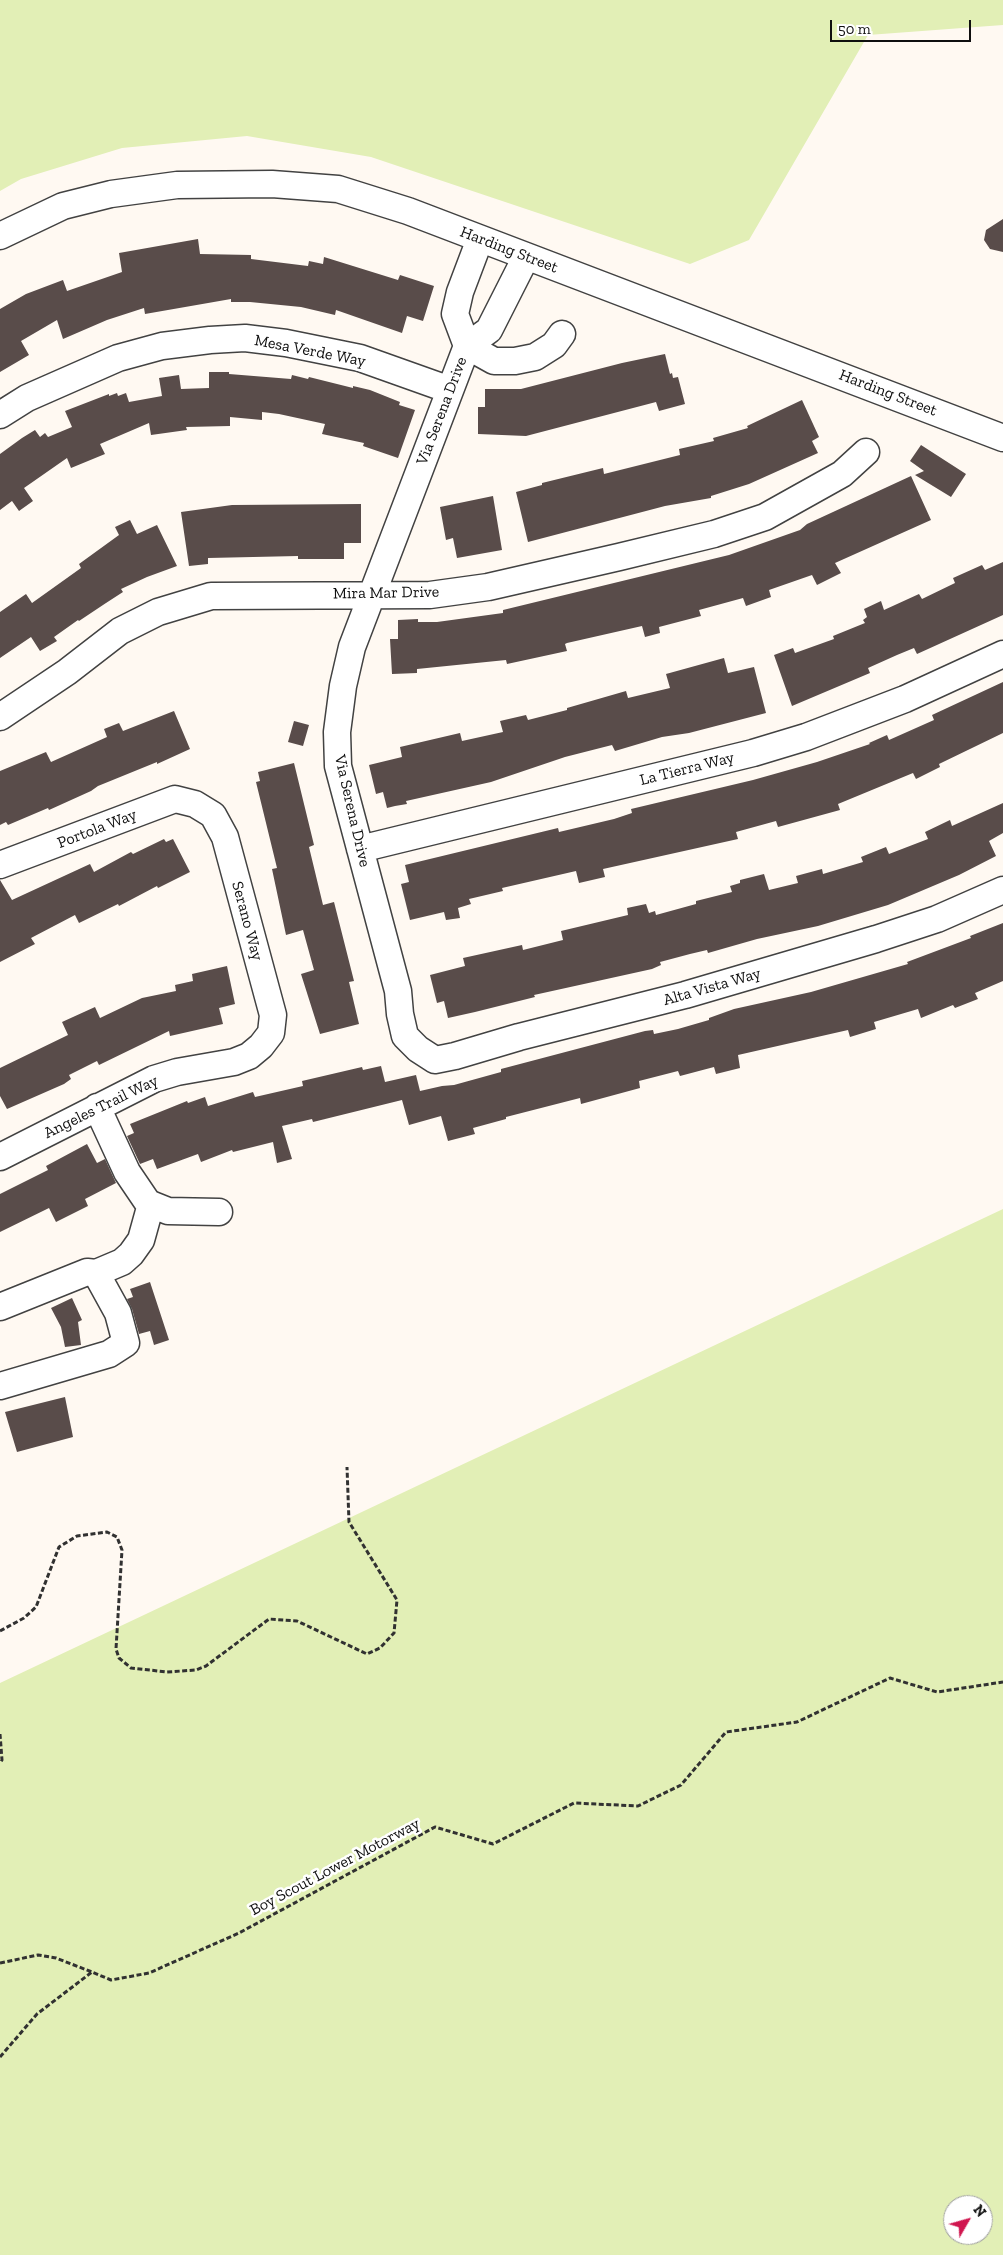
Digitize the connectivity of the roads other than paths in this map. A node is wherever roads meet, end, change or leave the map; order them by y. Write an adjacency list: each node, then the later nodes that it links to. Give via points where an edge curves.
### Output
1 (0, 236): 2 (street, Harding Street, via 63,206 111,194 177,185 272,184 338,189)
2 (480, 239): 3 (street, Harding Street); 5 (street, Via Serena Drive, via 455,314)
3 (526, 257): 5 (street, Via Serena Drive, via 490,330); 8 (street, Harding Street)
4 (562, 334): 5 (street, via 554,345 535,357 515,361 494,361)
5 (467, 346): 6 (street, Via Serena Drive)
6 (450, 390): 7 (street, Mesa Verde Way, via 360,358 245,338 162,346 118,358 28,398); 10 (street, Via Serena Drive)
7 (0, 415)
8 (1003, 438)
9 (866, 452): 10 (street, Mira Mar Drive, via 842,474 765,517 714,534 488,587 430,595)
10 (373, 594): 12 (street, Mira Mar Drive, via 211,596 158,612 120,631); 14 (street, Via Serena Drive, via 352,648 337,732 338,766)
11 (1003, 654): 14 (street, La Tierra Way, via 905,699 797,740)
12 (0, 717)
13 (196, 804): 15 (street, Portola Way, via 175,799); 17 (street, Serano Way, via 213,815 224,837 273,1015 271,1033)
14 (360, 849): 18 (street, Via Serena Drive, via 398,991 405,1036)
15 (0, 865)
16 (1003, 890): 18 (street, Alta Vista Way, via 876,939 686,995 436,1060)
17 (261, 1046): 19 (street, Angeles Trail Way, via 234,1062 154,1079)
18 (418, 1049)
19 (97, 1107): 20 (street, Angeles Trail Way); 21 (street, via 126,1172)
20 (0, 1157)
21 (151, 1204): 22 (street, via 168,1211); 23 (street, via 141,1240 131,1254 122,1262)
22 (219, 1212)
23 (96, 1273): 24 (street, via 87,1272); 25 (street, via 118,1313 126,1344 109,1354)
24 (0, 1307)
25 (0, 1386)

